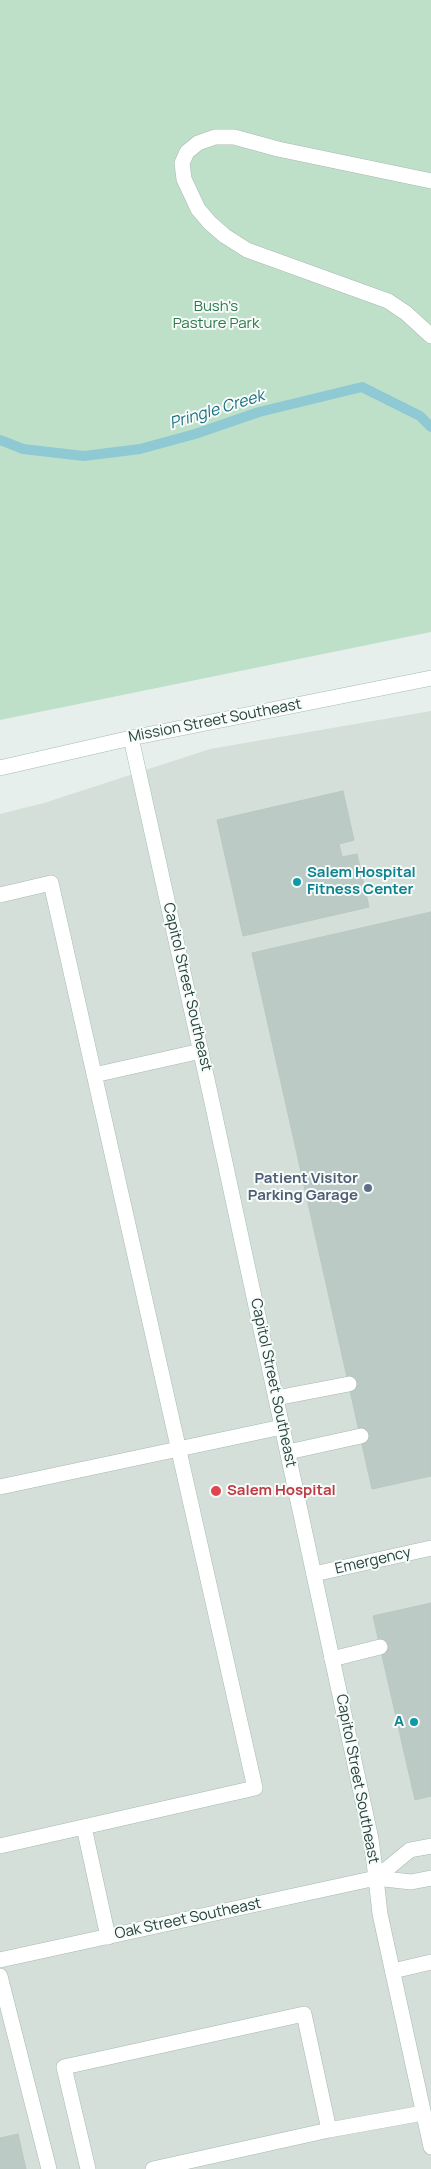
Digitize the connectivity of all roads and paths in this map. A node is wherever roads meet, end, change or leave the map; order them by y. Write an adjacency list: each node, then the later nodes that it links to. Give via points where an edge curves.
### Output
1 (431, 181): 2 (street, via 234,137 215,137 198,143 187,152 182,163 184,178 198,209 225,236 247,250 388,301)
2 (431, 336)
3 (431, 678): 4 (street, Mission Street Southeast)
4 (130, 738): 5 (street, Mission Street Southeast); 7 (street, Capitol Street Southeast)
5 (0, 768)
6 (0, 895): 8 (street, via 51,883)
7 (201, 1051): 8 (street); 10 (street, Capitol Street Southeast)
8 (94, 1074): 13 (street)
9 (349, 1384): 10 (street)
10 (276, 1398): 11 (street, Capitol Street Southeast)
11 (282, 1426): 13 (street); 14 (street, Capitol Street Southeast)
12 (360, 1436): 14 (street)
13 (178, 1450): 15 (street); 20 (street, via 255,1788)
14 (288, 1452): 17 (street, Capitol Street Southeast)
15 (0, 1487)
16 (431, 1548): 17 (street, Emergency)
17 (314, 1574): 19 (street, Capitol Street Southeast)
18 (380, 1647): 19 (street)
19 (332, 1659): 23 (street, Capitol Street Southeast, via 371,1839)
20 (84, 1827): 21 (street); 25 (street)
21 (0, 1846)
22 (431, 1846): 23 (street, Oak Street Southeast, via 410,1850)
23 (376, 1878): 24 (street, Oak Street Southeast, via 411,1882); 25 (street, Oak Street Southeast); 28 (street, Capitol Street Southeast, via 380,1914)
24 (431, 1878)
25 (108, 1936): 26 (street, Oak Street Southeast)
26 (0, 1960)
27 (431, 1962): 28 (street)
28 (393, 1971): 30 (street, Capitol Street Southeast)
29 (0, 1976): 33 (street)
30 (425, 2104): 31 (street); 32 (street, Capitol Street Southeast)
31 (329, 2130): 34 (street, via 304,2014 64,2067); 35 (street)
32 (431, 2147)
33 (50, 2169)
34 (88, 2169)
35 (153, 2169)

